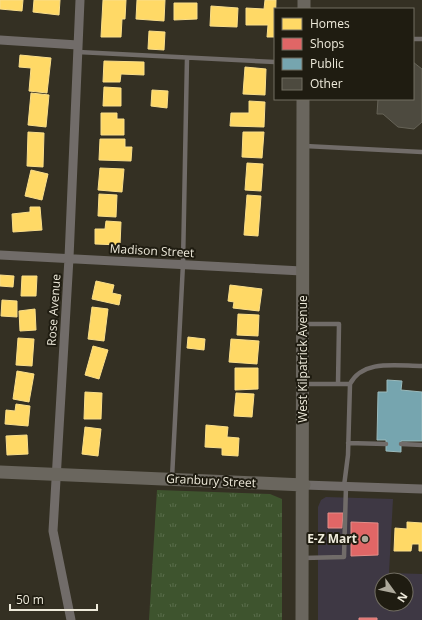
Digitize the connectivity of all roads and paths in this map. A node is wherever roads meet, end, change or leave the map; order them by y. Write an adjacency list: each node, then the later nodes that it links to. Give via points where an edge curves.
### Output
1 (80, 0): 3 (street, Rose Avenue)
2 (0, 40): 3 (street)
3 (78, 49): 4 (lane); 10 (street, Rose Avenue)
4 (187, 58): 5 (lane); 11 (lane)
5 (274, 62)
6 (303, 100): 7 (main road, West Kilpatrick Avenue)
7 (303, 145): 8 (lane); 12 (main road, West Kilpatrick Avenue)
8 (422, 152)
9 (0, 255): 10 (street, Madison Street)
10 (69, 258): 11 (street, Madison Street); 23 (street, Rose Avenue)
11 (183, 264): 12 (street, Madison Street); 24 (lane)
12 (302, 271): 13 (main road, West Kilpatrick Avenue)
13 (303, 324): 15 (main road, West Kilpatrick Avenue); 16 (lane, via 339,324)
14 (422, 366): 17 (lane, via 371,366 354,375)
15 (303, 384): 16 (lane); 25 (main road, West Kilpatrick Avenue)
16 (338, 384): 17 (lane)
17 (350, 384): 18 (lane)
18 (348, 443): 19 (lane); 26 (lane)
19 (386, 444)
20 (401, 444): 21 (lane)
21 (422, 444)
22 (0, 472): 23 (main road, Granbury Street)
23 (55, 475): 24 (main road, Granbury Street); 29 (street, Rose Avenue, via 54,539)
24 (172, 479): 25 (main road, Granbury Street)
25 (304, 485): 26 (street, Granbury Street); 28 (main road, West Kilpatrick Avenue)
26 (345, 486): 27 (street, Granbury Street); 28 (lane, via 344,558)
27 (422, 489)
28 (303, 558): 30 (main road, West Kilpatrick Avenue)
29 (71, 620)
30 (302, 620)

